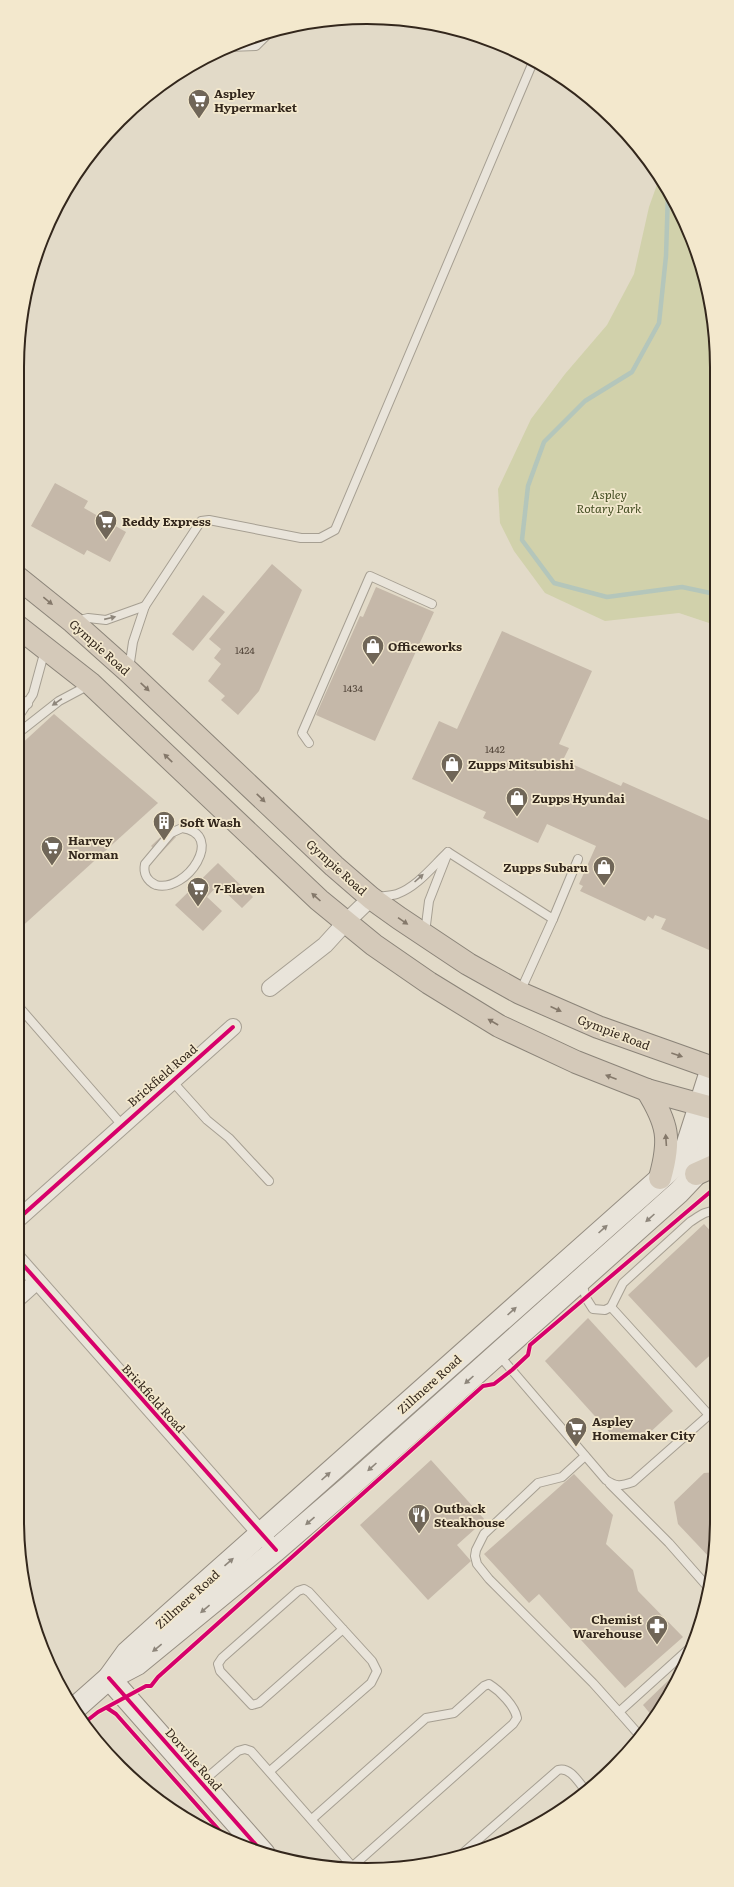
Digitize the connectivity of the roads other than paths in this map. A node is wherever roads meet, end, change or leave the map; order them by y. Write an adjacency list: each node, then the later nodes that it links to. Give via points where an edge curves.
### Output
1 (261, 41): 2 (lane, via 256,46)
2 (245, 46)
3 (531, 66): 6 (lane, via 335,530 320,538 301,538 209,520 201,521)
4 (24, 583): 7 (highway, Gympie Road, one-way to 7)
5 (432, 604): 16 (lane, via 370,576 302,733)
6 (145, 606): 7 (lane, one-way to 6, via 88,618 106,620); 10 (lane, via 134,642)
7 (73, 622): 10 (highway, Gympie Road)
8 (24, 631): 9 (highway)
9 (46, 646): 11 (highway); 13 (lane, via 34,694)
10 (129, 672): 20 (highway, Gympie Road, one-way to 20)
11 (91, 684): 15 (lane, one-way to 15, via 59,701); 22 (highway, one-way to 11, via 305,887)
12 (24, 701): 13 (lane)
13 (28, 704): 14 (lane)
14 (24, 709)
15 (24, 728)
16 (309, 743)
17 (448, 852): 20 (lane, one-way to 17, via 398,894 416,882); 21 (lane); 23 (lane, via 429,901)
18 (578, 859): 21 (lane)
19 (194, 868): 19 (lane, via 180,880 161,887 148,879 144,869 156,850 172,833 182,828 197,835 203,845)
20 (371, 898): 22 (street); 23 (highway, Gympie Road, one-way to 23)
21 (553, 919): 25 (lane)
22 (346, 922): 24 (street, via 314,955); 30 (highway, one-way to 22, via 576,1062 499,1026 428,983)
23 (425, 936): 25 (highway, Gympie Road)
24 (270, 988)
25 (520, 993): 28 (highway, Gympie Road, one-way to 28, via 598,1027)
26 (24, 1013): 33 (lane)
27 (233, 1027): 29 (street, Brickfield Road)
28 (710, 1067)
29 (172, 1081): 33 (street, Brickfield Road); 38 (lane)
30 (647, 1090): 32 (highway); 37 (highway, one-way to 30, via 667,1153 666,1132 661,1113)
31 (710, 1095): 32 (main road, Zillmere Road)
32 (708, 1108): 37 (main road, Zillmere Road, via 679,1162)
33 (122, 1124): 40 (street, Brickfield Road)
34 (710, 1143): 36 (main road, Zillmere Road)
35 (710, 1168): 36 (highway)
36 (696, 1174): 42 (main road, Zillmere Road, one-way to 42, via 678,1192)
37 (660, 1178): 42 (main road, Zillmere Road, one-way to 37)
38 (268, 1181)
39 (710, 1211): 45 (lane, via 690,1222 624,1283)
40 (24, 1214)
41 (24, 1266): 43 (street, Brickfield Road)
42 (582, 1267): 45 (lane, via 586,1298 593,1308 605,1310); 46 (main road, Zillmere Road)
43 (37, 1281): 44 (street); 50 (street, Brickfield Road)
44 (24, 1293)
45 (611, 1307): 47 (lane)
46 (490, 1346): 48 (lane); 50 (main road, Zillmere Road, one-way to 46); 51 (main road, Zillmere Road, one-way to 51)
47 (709, 1415): 49 (lane, via 633,1482 614,1486)
48 (585, 1456): 49 (lane); 57 (lane, via 562,1477 538,1483 484,1534 475,1556 477,1564 489,1579)
49 (606, 1480): 52 (lane, via 669,1543)
50 (261, 1534): 51 (street, Brickfield Road); 55 (main road, Zillmere Road, one-way to 50, via 127,1653)
51 (276, 1550): 55 (main road, Zillmere Road, one-way to 55, via 137,1664)
52 (704, 1583)
53 (343, 1629): 53 (lane, via 259,1703 252,1705 248,1702 220,1671 218,1664 222,1658 298,1591 304,1589 309,1592); 59 (lane, via 372,1661 377,1671 371,1683)
54 (683, 1653): 57 (lane)
55 (109, 1678): 56 (main road, Zillmere Road); 60 (main road, Dorville Road)
56 (78, 1705)
57 (619, 1712): 58 (lane)
58 (637, 1732)
59 (270, 1771): 60 (lane, via 252,1751 245,1749 238,1751); 62 (lane)
60 (201, 1783): 63 (main road, Dorville Road)
61 (582, 1787): 64 (lane, via 568,1770 558,1770)
62 (312, 1819): 65 (lane); 66 (lane, via 426,1718 454,1713 489,1684 499,1692 516,1712 518,1718 513,1724)
63 (256, 1844)
64 (470, 1847)
65 (349, 1862)
66 (356, 1862)

